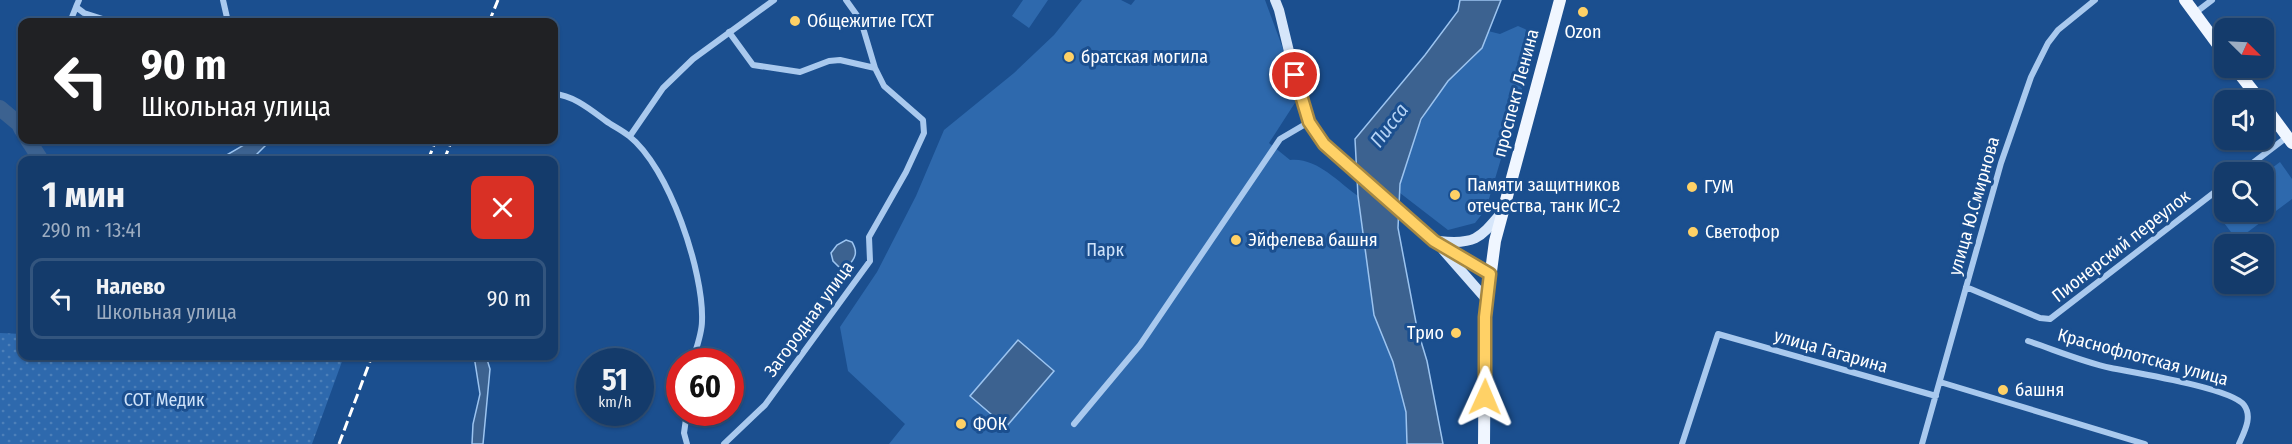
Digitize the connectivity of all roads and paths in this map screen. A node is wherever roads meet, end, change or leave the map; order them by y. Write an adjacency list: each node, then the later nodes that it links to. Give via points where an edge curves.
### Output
1 (223, 0): 13 (street)
2 (774, 0): 14 (street)
3 (846, 0): 16 (street, via 861,21)
4 (1275, 0): 21 (main road)
5 (1560, 0): 26 (main road, проспект Ленина)
6 (2095, 0): 29 (street, улица Ю.Смирнова, via 2058,30 2039,59 2005,153)
7 (2185, 0): 10 (main road)
8 (2212, 0): 10 (street)
9 (77, 3): 11 (street); 12 (street, via 84,14)
10 (2195, 13): 15 (main road)
11 (71, 18)
12 (98, 18)
13 (227, 18)
14 (729, 32): 16 (street, via 753,65 800,72 840,60); 22 (street, via 693,58 663,88)
15 (2214, 39)
16 (875, 68): 38 (street, Загородная улица, via 884,86 923,120 924,133 869,237 870,261 765,405)
17 (2243, 78): 18 (main road)
18 (2252, 90)
19 (558, 94): 22 (street)
20 (2274, 118): 23 (main road)
21 (1309, 122): 27 (main road, via 1324,144); 35 (street, via 1280,139 1140,345)
22 (630, 136): 32 (street, via 653,163 680,218 699,278 702,322)
23 (2290, 140): 24 (street)
24 (2256, 162)
25 (2214, 193): 29 (street, Пионерский переулок, via 2050,319)
26 (1503, 210): 27 (main road, via 1484,233 1471,241); 28 (main road, проспект Ленина)
27 (1434, 241): 28 (main road); 30 (main road)
28 (1490, 274): 30 (main road, проспект Ленина)
29 (1966, 287): 33 (street, улица Ю.Смирнова)
30 (1486, 299): 39 (main road, проспект Ленина)
31 (2028, 341): 43 (street, Краснофлотская улица, via 2110,368 2230,395 2246,407 2248,416)
32 (696, 348)
33 (1940, 382): 34 (street, улица Ю.Смирнова); 42 (street)
34 (1936, 396): 40 (street, улица Гагарина, via 1718,334); 41 (street, улица Ю.Смирнова)
35 (1074, 424)
36 (685, 426): 37 (street)
37 (687, 444)
38 (724, 444)
39 (1484, 444)
40 (1682, 444)
41 (1922, 444)
42 (2145, 444)
43 (2239, 444)

